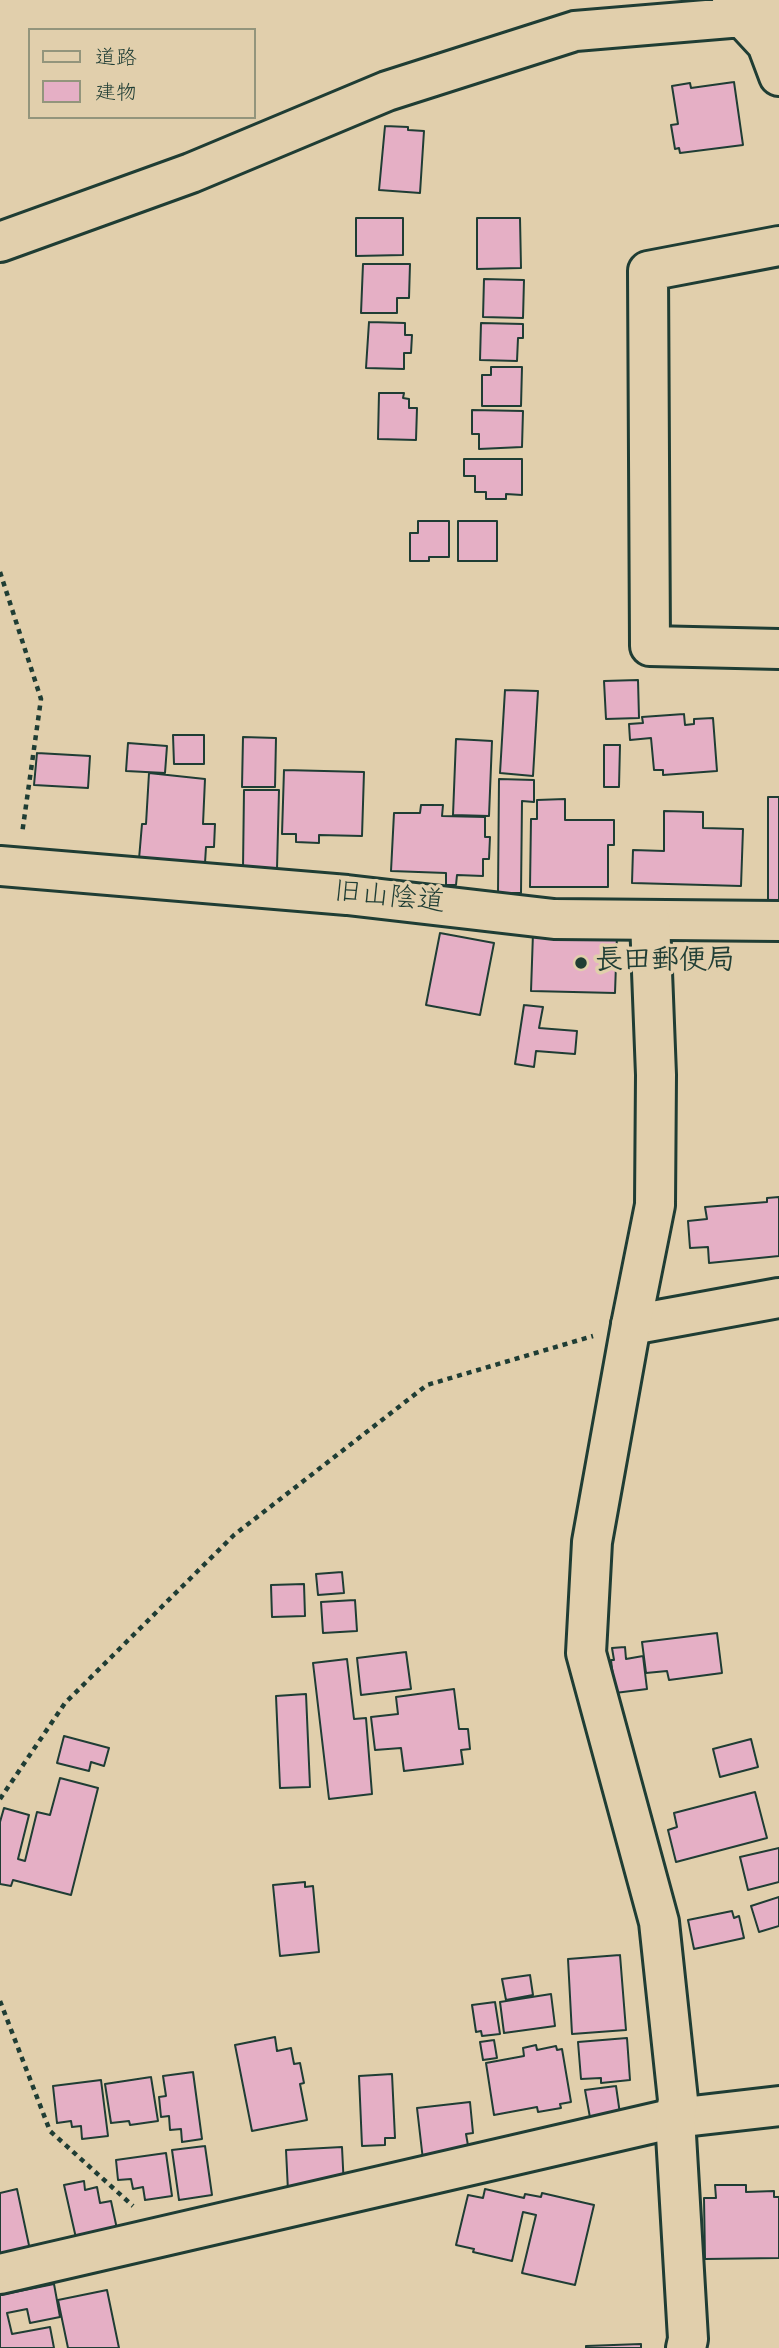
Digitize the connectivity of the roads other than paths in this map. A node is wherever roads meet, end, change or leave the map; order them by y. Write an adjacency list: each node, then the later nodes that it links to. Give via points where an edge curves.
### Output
1 (728, 8): 2 (street); 3 (street, via 767,44); 4 (street, via 575,31 387,91 191,173)
2 (779, 18)
3 (779, 76)
4 (0, 242)
5 (779, 246): 6 (street, via 648,271 650,646)
6 (779, 649)
7 (9, 866): 8 (street, 旧山陰道, via 347,895 554,919)
8 (650, 919): 9 (street, 旧山陰道); 11 (street, via 655,1205)
9 (779, 921)
10 (779, 1298): 11 (street)
11 (631, 1325): 13 (street, via 592,1542 586,1653 659,1922 678,2100)
12 (779, 2106): 13 (street)
13 (675, 2118): 14 (street); 15 (street)
14 (0, 2274)
15 (686, 2348)

